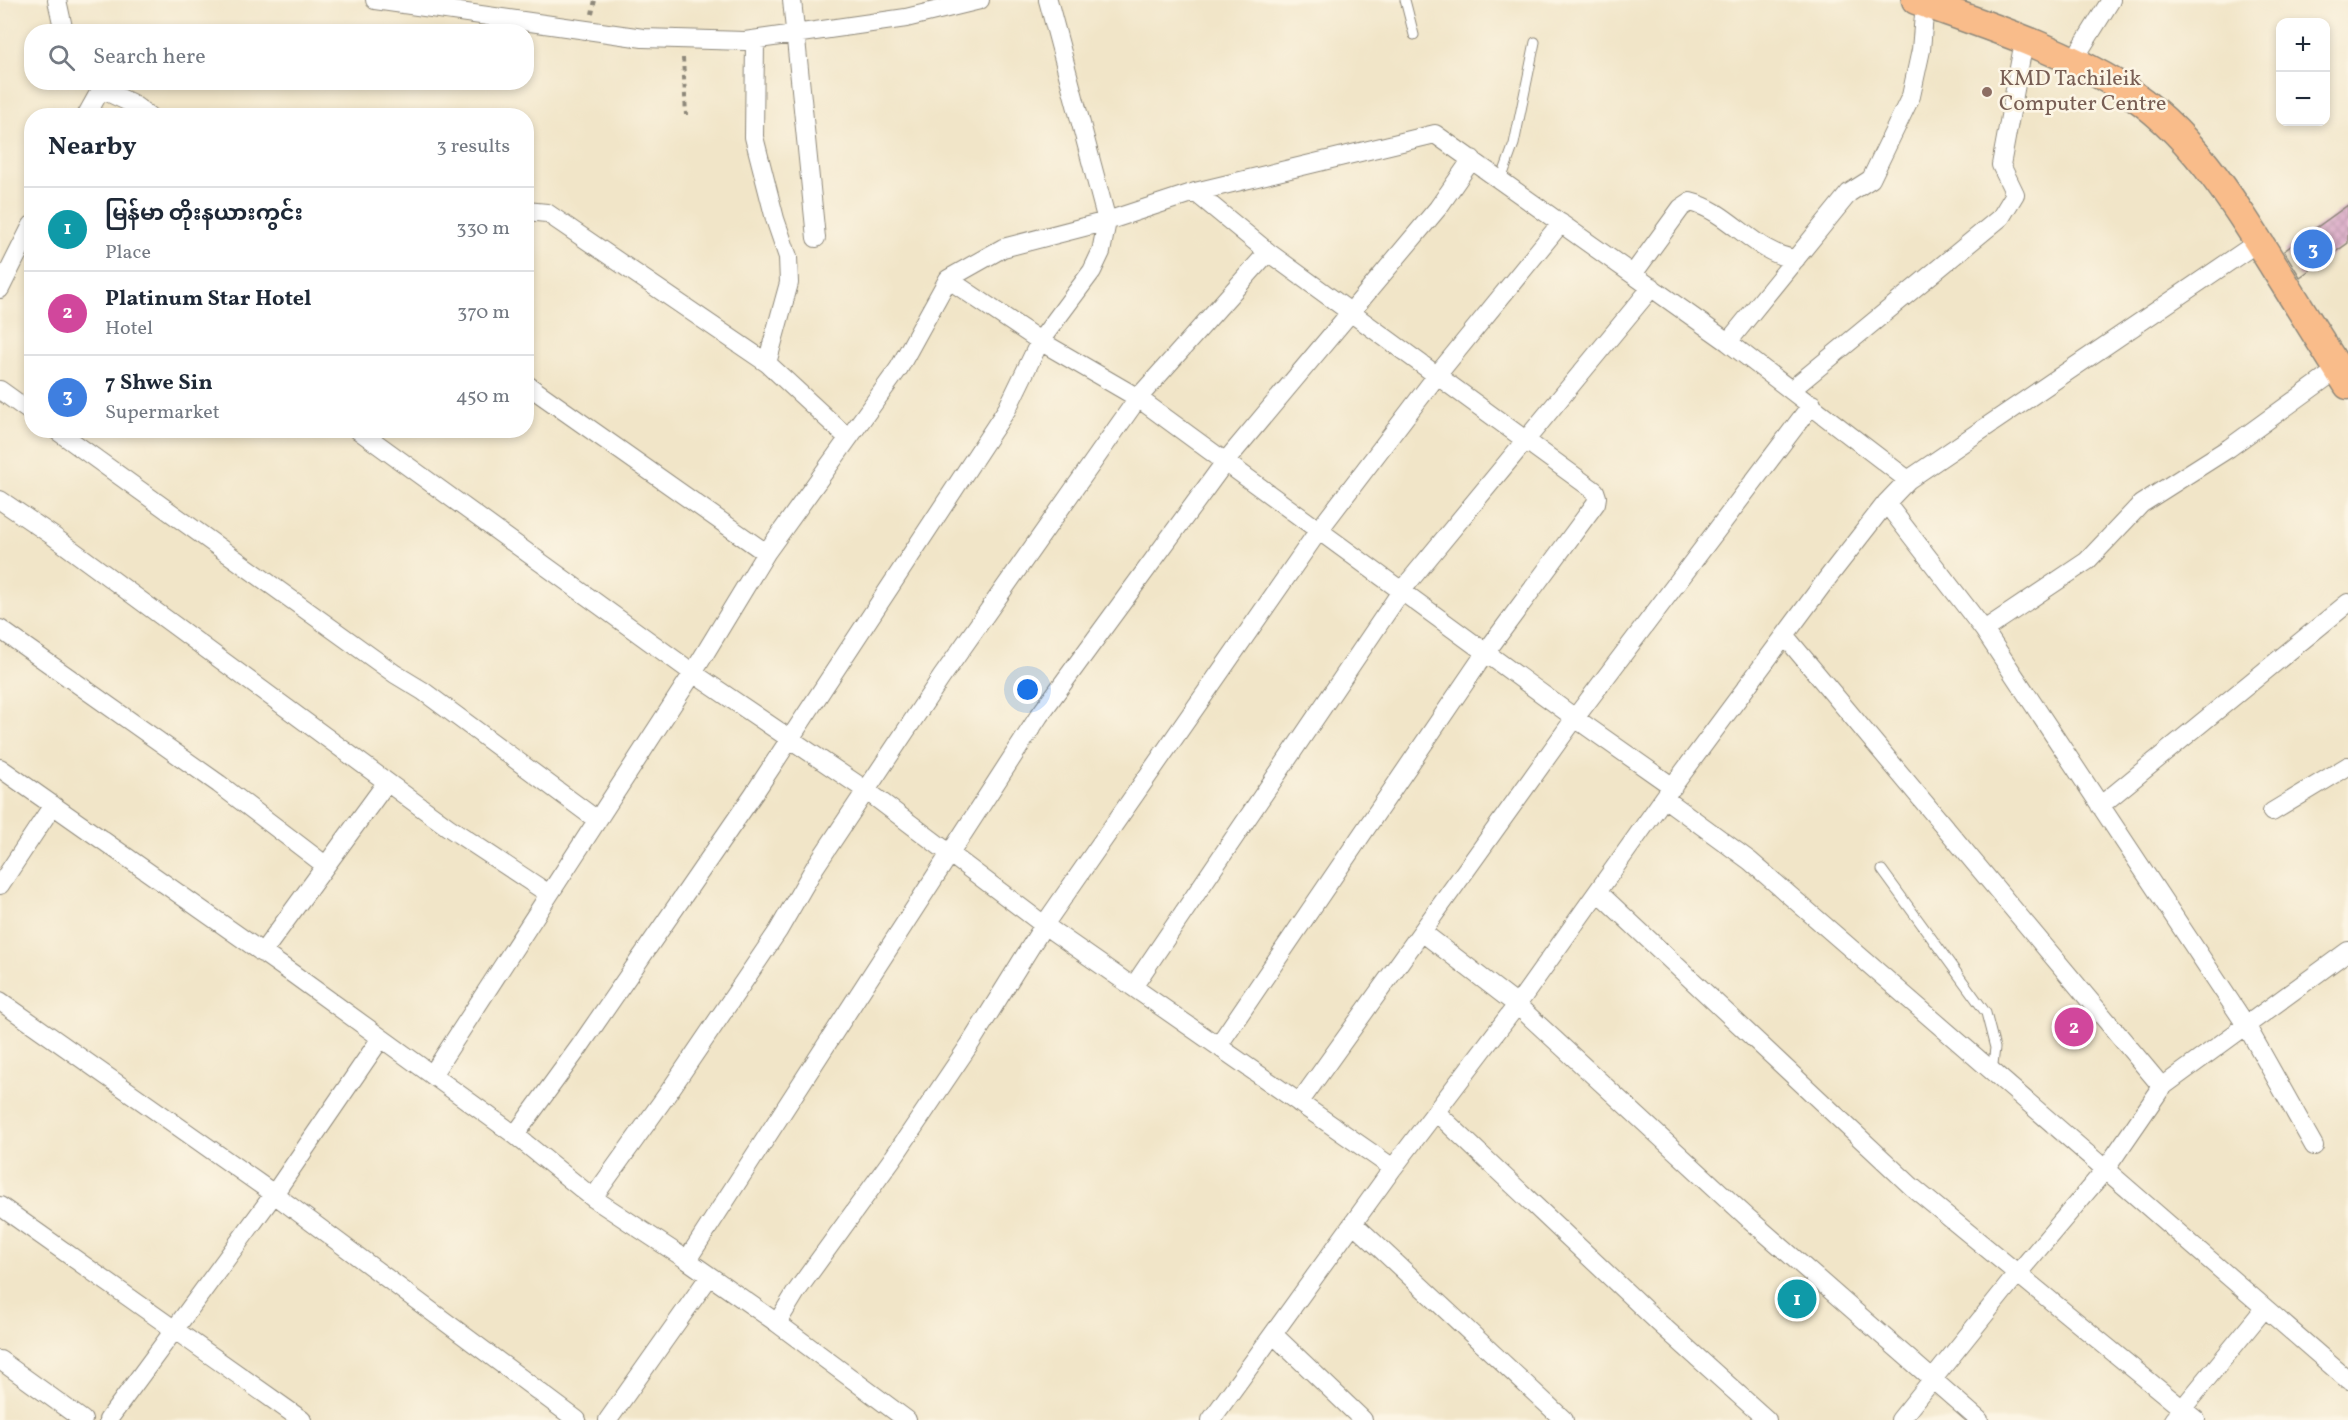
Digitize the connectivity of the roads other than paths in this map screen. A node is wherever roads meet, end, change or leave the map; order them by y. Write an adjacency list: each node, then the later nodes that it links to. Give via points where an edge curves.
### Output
1 (57, 0): 9 (street)
2 (375, 0): 12 (street, via 643,38)
3 (792, 0): 10 (street)
4 (980, 0): 10 (street, via 906,18)
5 (1048, 0): 24 (street)
6 (1405, 0): 11 (lane)
7 (2111, 0): 15 (street)
8 (1921, 2): 13 (main road); 30 (street, via 1921,50 1911,96 1877,169 1871,179 1850,193)
9 (62, 24)
10 (795, 35): 12 (street); 26 (street)
11 (1414, 35)
12 (755, 40): 38 (street, via 754,137 789,266 789,283)
13 (2024, 41): 15 (main road); 41 (street, via 2001,165 2014,194 2001,217)
14 (1535, 42): 21 (lane, via 1514,144)
15 (2073, 61): 28 (main road, via 2122,87 2158,114 2203,159)
16 (96, 90): 18 (street)
17 (106, 90): 19 (street)
18 (89, 108)
19 (137, 108)
20 (1472, 159): 21 (street); 22 (street, via 1435,134); 35 (street, via 1438,208)
21 (1501, 180): 25 (street)
22 (1195, 192): 24 (street); 29 (street)
23 (534, 212): 38 (street, via 547,213)
24 (1107, 220): 32 (street, via 1003,248); 36 (street, via 1101,252 1092,271)
25 (1561, 223): 31 (street); 39 (street)
26 (816, 238)
27 (24, 241): 34 (street)
28 (2258, 242): 40 (main road); 52 (street)
29 (1268, 252): 35 (street); 44 (street)
30 (1796, 259): 31 (street, via 1774,254 1704,205 1690,202 1681,208); 37 (street)
31 (1633, 274): 33 (street)
32 (948, 279): 36 (street); 47 (street, via 898,368)
33 (1652, 287): 37 (street); 50 (street)
34 (0, 289)
35 (1352, 313): 39 (street); 51 (street)
36 (1040, 341): 44 (street); 65 (street, via 1007,409)
37 (1728, 342): 41 (street)
38 (766, 363): 47 (street)
39 (1438, 374): 50 (street); 55 (street)
40 (2343, 377): 60 (street, via 2141,504 2087,561)
41 (1792, 389): 45 (street)
42 (0, 390): 46 (street)
43 (534, 390): 56 (street)
44 (1138, 398): 51 (street); 69 (street, via 941,678)
45 (1812, 405): 52 (street); 64 (street)
46 (24, 407)
47 (847, 437): 56 (street)
48 (67, 438): 74 (street)
49 (373, 438): 63 (street)
50 (1525, 438): 57 (street); 62 (street, via 1595,491 1596,503)
51 (1225, 462): 55 (street); 75 (street, via 1039,716)
52 (1908, 480): 54 (street)
53 (0, 500): 68 (street)
54 (1886, 503): 60 (street); 61 (street)
55 (1319, 530): 57 (street); 81 (street)
56 (766, 553): 63 (street)
57 (1402, 590): 62 (street); 85 (street)
58 (2348, 603): 72 (street)
59 (0, 629): 76 (street, via 219,784)
60 (1984, 630): 72 (street)
61 (1785, 636): 70 (street); 93 (street)
62 (1486, 652): 64 (street); 90 (street)
63 (693, 673): 65 (street); 74 (street)
64 (1575, 718): 70 (street); 82 (street)
65 (790, 740): 69 (street); 96 (street)
66 (2348, 766): 73 (street)
67 (0, 768): 71 (street)
68 (387, 782): 76 (street); 80 (street)
69 (867, 791): 75 (street); 101 (street, via 758,960)
70 (1669, 793): 79 (street); 91 (street)
71 (53, 805): 78 (street); 84 (street)
72 (2100, 806): 88 (street)
73 (2272, 812)
74 (597, 820): 80 (street)
75 (950, 854): 81 (street); 104 (street)
76 (325, 865): 84 (street)
77 (1882, 870): 91 (lane, via 1986,1013 1995,1048)
78 (0, 885)
79 (1598, 892): 87 (street); 105 (street, via 1911,1186)
80 (549, 894): 92 (street)
81 (1044, 925): 85 (street); 108 (street, via 970,1044)
82 (1422, 932): 87 (street); 94 (street)
83 (2348, 951): 88 (street)
84 (262, 953): 89 (street)
85 (1133, 987): 90 (street)
86 (0, 1001): 100 (street)
87 (1518, 1005): 95 (street); 112 (street, via 1748,1218)
88 (2246, 1024): 93 (street); 97 (street)
89 (381, 1038): 92 (street); 100 (street)
90 (1218, 1046): 94 (street)
91 (1992, 1072): 99 (street)
92 (432, 1075): 96 (street)
93 (2162, 1087): 99 (street)
94 (1299, 1103): 98 (street)
95 (1436, 1112): 98 (street); 124 (street)
96 (515, 1135): 101 (street)
97 (2314, 1146)
98 (1393, 1168): 103 (street)
99 (2105, 1170): 105 (street); 107 (street)
100 (274, 1194): 109 (street); 118 (street)
101 (593, 1198): 104 (street)
102 (0, 1206): 109 (street)
103 (1353, 1223): 110 (street); 123 (street)
104 (687, 1260): 106 (street)
105 (2018, 1274): 112 (street); 114 (street)
106 (709, 1277): 108 (street); 119 (street)
107 (2264, 1309): 113 (street); 114 (street)
108 (777, 1323): 120 (street)
109 (172, 1330): 116 (street); 117 (street)
110 (1273, 1334): 121 (street); 122 (street)
111 (0, 1360): 115 (street)
112 (1932, 1378): 125 (street); 126 (street)
113 (2348, 1380)
114 (2184, 1416)
115 (83, 1420)
116 (108, 1420)
117 (303, 1420)
118 (578, 1420)
119 (609, 1420)
120 (907, 1420)
121 (1211, 1420)
122 (1364, 1420)
123 (1564, 1420)
124 (1767, 1420)
125 (1900, 1420)
126 (1979, 1420)

